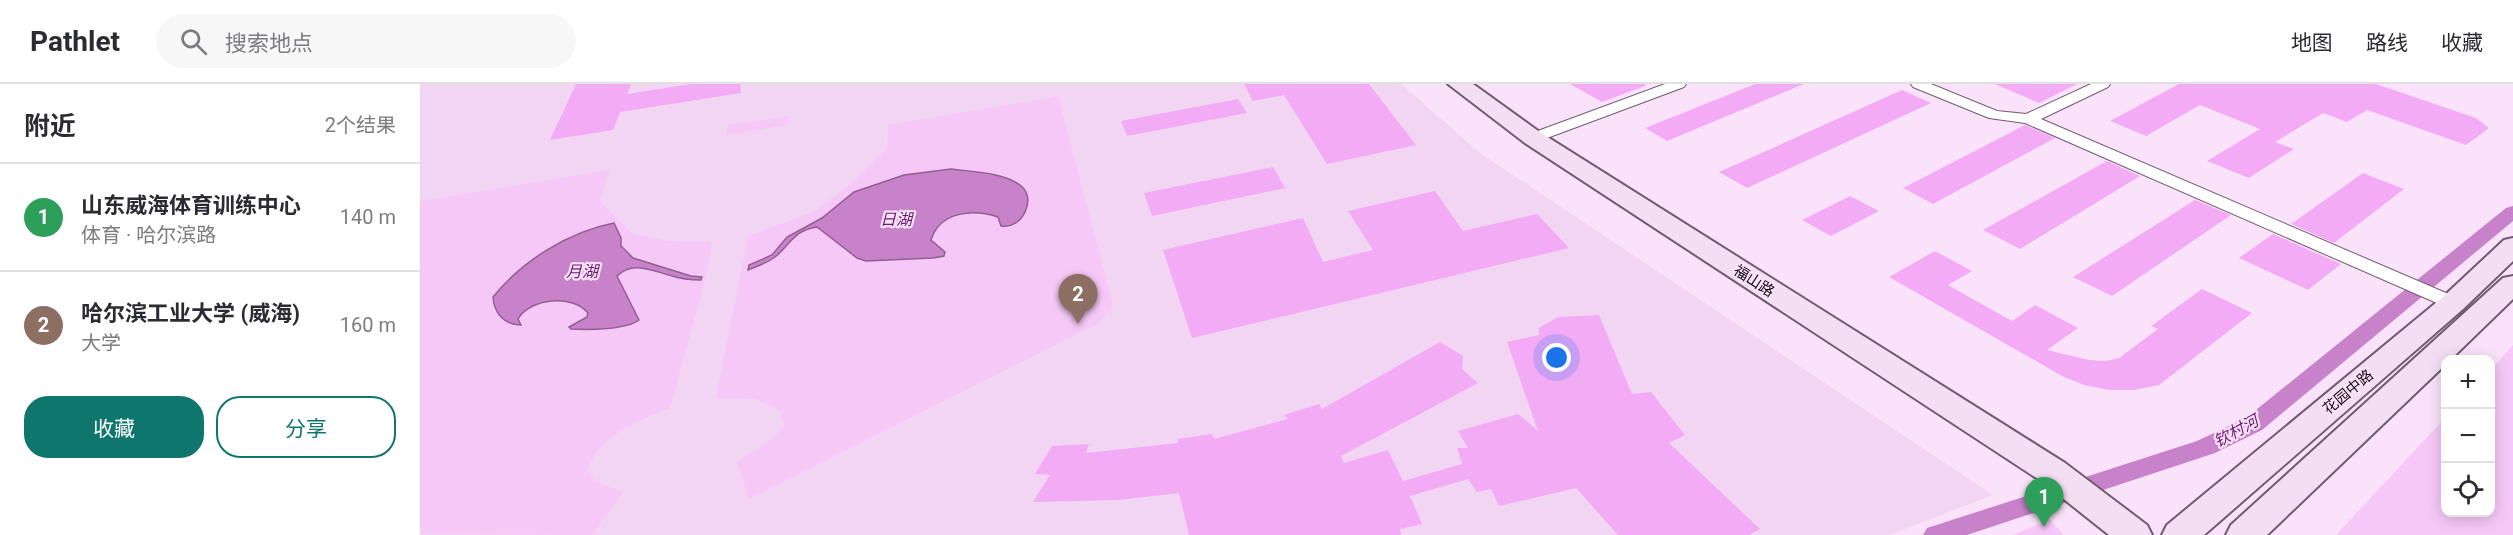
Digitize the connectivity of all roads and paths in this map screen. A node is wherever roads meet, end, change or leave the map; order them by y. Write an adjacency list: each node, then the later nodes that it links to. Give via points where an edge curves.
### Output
1 (1459, 84): 6 (main road, 福山路)
2 (1679, 84): 6 (street)
3 (1918, 84): 5 (street, via 1994,115)
4 (2103, 84): 5 (street)
5 (2028, 119): 9 (street)
6 (1533, 138): 10 (main road, 福山路, via 2053,472)
7 (2513, 246): 9 (main road, 花园中路)
8 (2513, 284): 12 (main road)
9 (2443, 298): 11 (main road, 花园中路)
10 (2134, 535)
11 (2180, 535)
12 (2244, 535)

